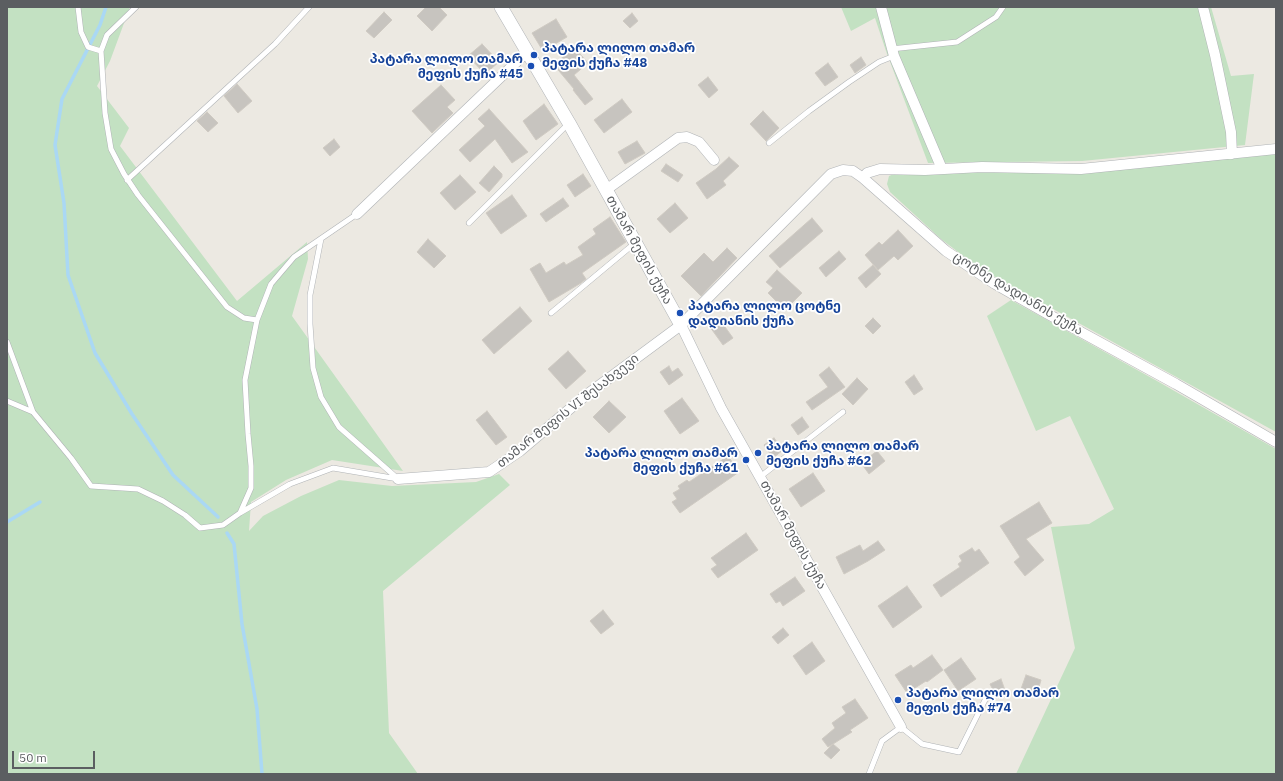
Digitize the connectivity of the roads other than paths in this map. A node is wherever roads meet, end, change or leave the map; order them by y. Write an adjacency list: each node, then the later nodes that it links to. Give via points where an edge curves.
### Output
1 (78, 7): 8 (lane, via 81,32 88,47)
2 (136, 7): 8 (lane, via 107,35)
3 (309, 7): 18 (lane, via 275,44)
4 (501, 7): 9 (street, თამარ მეფის ქუჩა)
5 (881, 7): 10 (street)
6 (1003, 7): 10 (lane, via 996,17 957,42)
7 (1204, 7): 14 (street, via 1230,124)
8 (101, 51): 18 (lane, via 111,149)
9 (527, 52): 11 (street, თამარ მეფის ქუჩა); 20 (street)
10 (892, 52): 12 (lane); 16 (street)
11 (569, 123): 19 (street, თამარ მეფის ქუჩა); 21 (lane)
12 (769, 143)
13 (1276, 149): 14 (street)
14 (1232, 154): 16 (street, via 1081,169)
15 (714, 160): 19 (street, via 700,142 687,137 678,138)
16 (942, 169): 17 (street, via 880,169 867,173)
17 (863, 178): 26 (street, ცოტნე დადიანის ქუჩა, via 853,171 843,170 831,174); 31 (street, ცოტნე დადიანის ქუჩა, via 946,251 996,284)
18 (127, 180): 25 (lane, via 227,307 244,318)
19 (606, 190): 23 (street, თამარ მეფის ქუჩა)
20 (357, 214): 22 (lane)
21 (469, 223)
22 (321, 239): 25 (lane, via 294,257 271,284); 33 (lane, via 310,295 310,324 313,368 321,398 339,427)
23 (635, 243): 24 (lane); 26 (street, თამარ მეფის ქუჩა)
24 (551, 314)
25 (257, 320): 34 (lane, via 245,380 251,488)
26 (681, 325): 32 (street, თამარ მეფის ქუჩა, via 721,408); 33 (street, თამარ მეფის VI შესახვევი, via 585,396 520,451 489,472)
27 (7, 342): 29 (lane)
28 (7, 401): 29 (lane)
29 (33, 412): 34 (lane, via 91,486 138,489 163,501 200,528 223,526)
30 (843, 412): 32 (lane)
31 (1276, 442)
32 (760, 477): 36 (street, თამარ მეფის ქუჩა)
33 (398, 479): 34 (lane, via 334,468 290,484)
34 (240, 513)
35 (988, 694): 36 (lane, via 959,752 922,744)
36 (901, 727): 37 (lane, via 882,741)
37 (869, 774)

